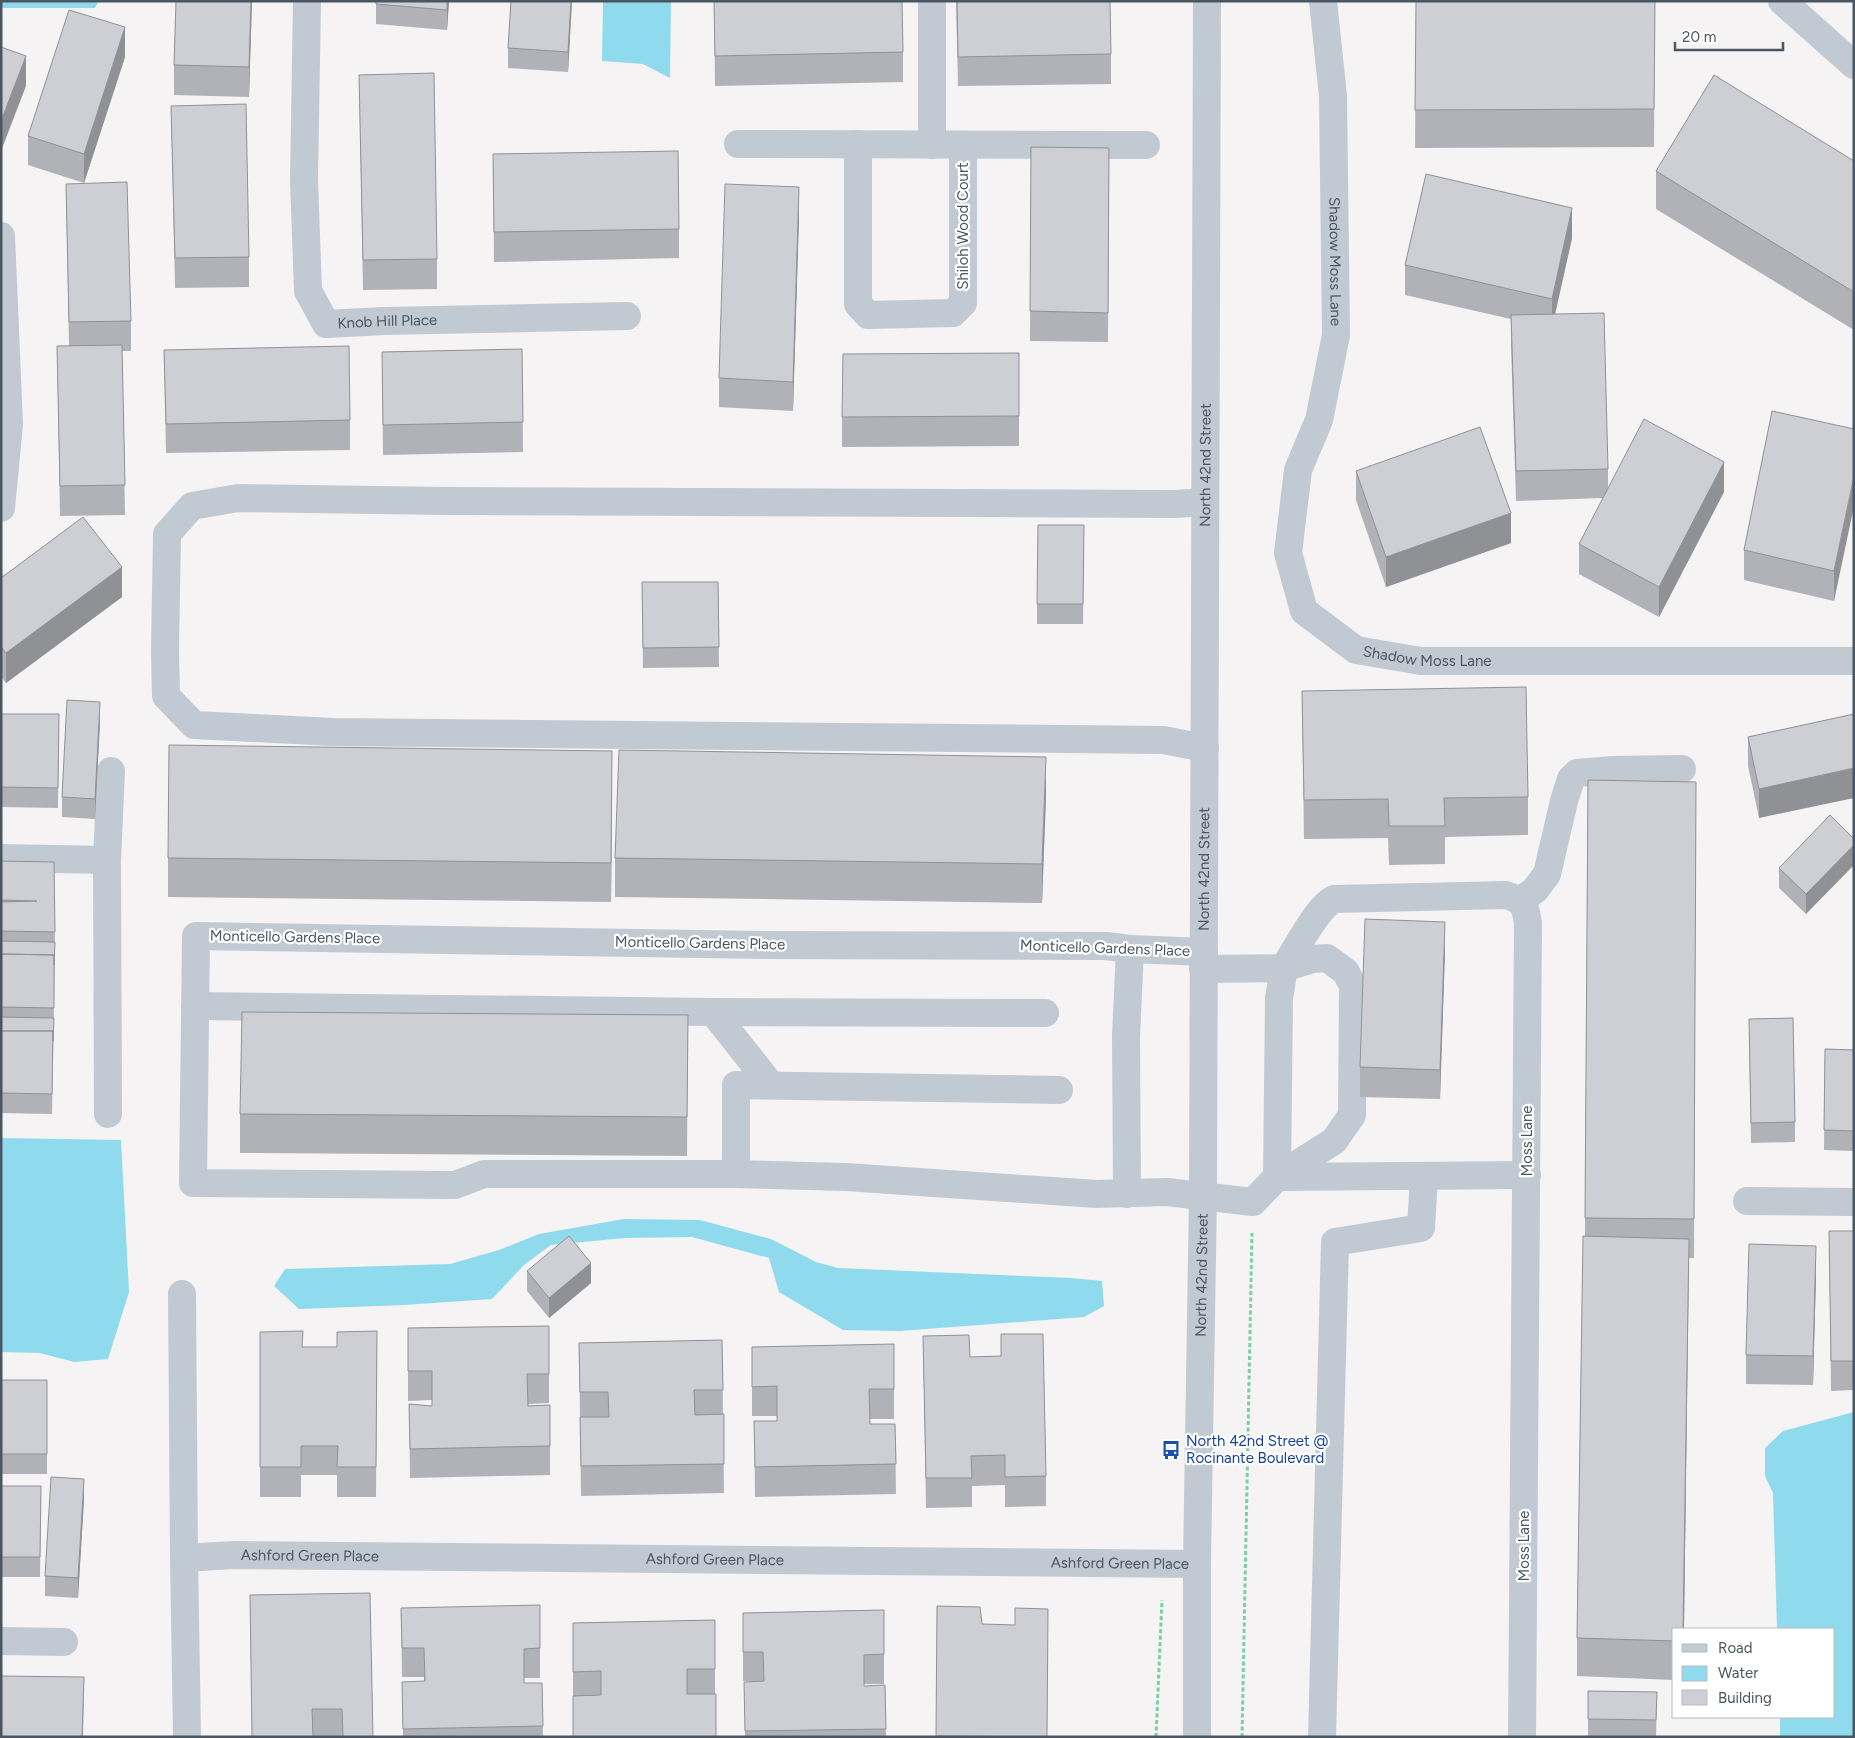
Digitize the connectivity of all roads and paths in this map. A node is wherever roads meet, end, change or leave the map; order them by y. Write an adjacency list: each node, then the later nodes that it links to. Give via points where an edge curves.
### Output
1 (308, 1): 13 (street, Knob Hill Place, via 304,180 308,291 326,324)
2 (932, 1): 9 (street)
3 (1207, 1): 14 (street, North 42nd Street)
4 (1323, 1): 16 (street, Shadow Moss Lane, via 1333,96 1336,335 1319,420 1298,470 1288,553 1304,611 1356,650 1421,661)
5 (1782, 1): 6 (street)
6 (1854, 65)
7 (738, 144): 8 (street, Shiloh Wood Court)
8 (858, 144): 9 (street, Shiloh Wood Court); 10 (street, Shiloh Wood Court, via 858,304 868,315 953,313 963,303)
9 (932, 145): 10 (street, Shiloh Wood Court)
10 (963, 145): 11 (street, Shiloh Wood Court)
11 (1146, 145)
12 (1, 236): 15 (street, via 9,424)
13 (626, 316)
14 (1205, 502): 17 (street, North 42nd Street); 17 (street, via 441,508 238,498 192,506 166,534 164,651 166,696 194,726 333,732 432,725 1162,740)
15 (1, 508)
16 (1854, 661)
17 (1205, 748): 24 (street, North 42nd Street)
18 (1682, 769): 22 (street, via 1577,774 1564,801 1546,874 1535,890)
19 (111, 771): 21 (street)
20 (1, 858): 21 (street)
21 (107, 860): 31 (street)
22 (1520, 901): 25 (street, via 1506,895 1334,899 1320,912); 34 (street, Moss Lane, via 1526,910 1528,923)
23 (1130, 949): 24 (street, Monticello Gardens Place); 26 (street, Monticello Gardens Place, via 1106,946 765,945 196,936); 36 (street, via 1126,1036)
24 (1204, 960): 25 (street); 37 (street, North 42nd Street)
25 (1284, 968): 35 (street, via 1279,998); 35 (street, via 1327,958 1346,972 1353,986 1352,1115 1334,1141)
26 (195, 1006): 27 (street); 32 (street, via 193,1183 455,1185 484,1174)
27 (713, 1012): 28 (street); 29 (street)
28 (1045, 1013)
29 (771, 1085): 30 (street); 32 (street, via 736,1085)
30 (1059, 1090)
31 (108, 1114)
32 (736, 1174): 36 (street, via 846,1177)
33 (1424, 1176): 34 (street); 35 (street); 51 (street, via 1422,1228 1334,1242)
34 (1526, 1176): 52 (street, Moss Lane)
35 (1277, 1177): 37 (street, via 1253,1202)
36 (1127, 1194): 37 (street, via 1167,1192)
37 (1203, 1196): 44 (street, North 42nd Street)
38 (1747, 1201): 39 (street)
39 (1854, 1202)
40 (1252, 1230): 50 (path)
41 (182, 1294): 42 (street)
42 (184, 1558): 43 (street, Ashford Green Place, via 234,1555); 47 (street)
43 (1164, 1564): 44 (street, Ashford Green Place); 48 (path)
44 (1197, 1564): 49 (street, North 42nd Street)
45 (1, 1641): 46 (street)
46 (64, 1642)
47 (187, 1737)
48 (1156, 1737)
49 (1196, 1737)
50 (1242, 1737)
51 (1322, 1737)
52 (1522, 1737)

